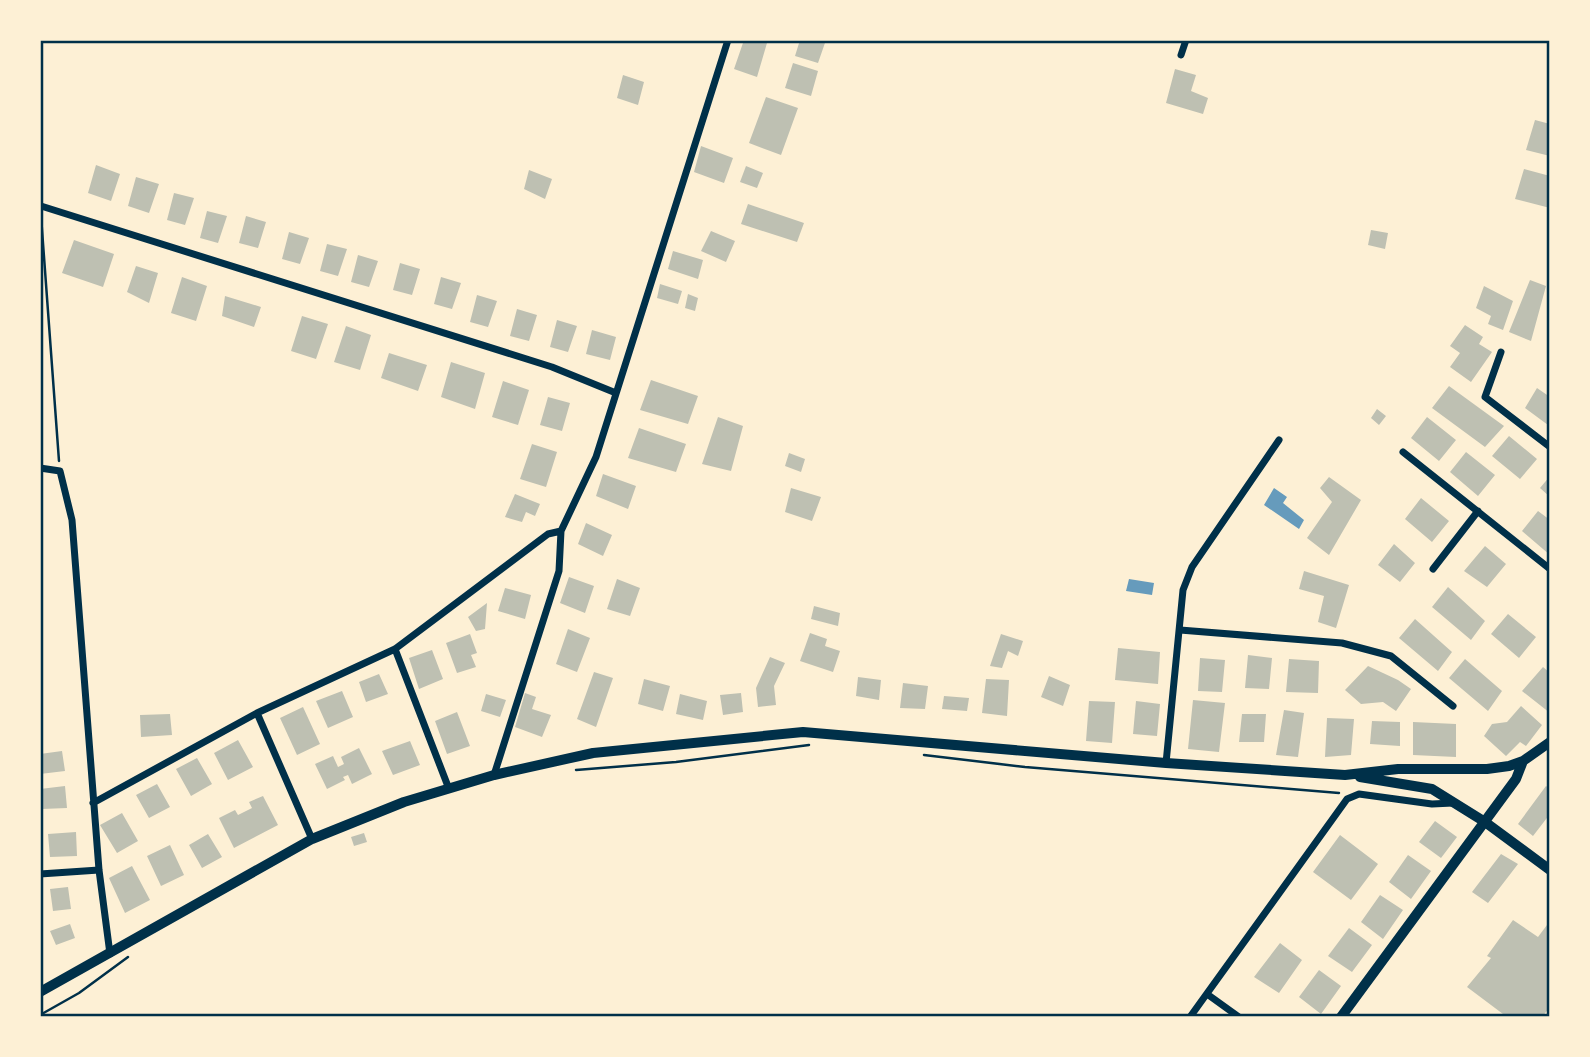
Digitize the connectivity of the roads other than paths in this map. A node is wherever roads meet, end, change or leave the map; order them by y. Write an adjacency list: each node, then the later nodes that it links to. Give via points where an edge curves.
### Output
1 (728, 40): 6 (street)
2 (1186, 40): 3 (street)
3 (1181, 55)
4 (41, 205): 6 (street, via 552,367)
5 (1501, 352): 8 (street, via 1485,397)
6 (616, 393): 12 (street, via 596,457)
7 (1279, 440): 15 (street, via 1192,567 1183,590)
8 (1549, 444)
9 (1403, 452): 11 (street)
10 (40, 468): 26 (street, via 60,471 72,520)
11 (1478, 511): 13 (street); 14 (street)
12 (561, 531): 16 (street, via 548,534); 22 (street, via 559,571)
13 (1433, 569)
14 (1550, 569)
15 (1181, 630): 17 (street, via 1342,643 1391,656); 21 (street)
16 (395, 649): 18 (street); 24 (street)
17 (1453, 706)
18 (257, 713): 26 (street); 28 (street)
19 (1550, 742): 20 (street)
20 (1523, 761): 23 (street, via 1488,769 1398,769); 27 (street, via 1516,779)
21 (1167, 763): 22 (street, via 803,732 593,753); 23 (street)
22 (494, 775): 24 (street)
23 (1345, 775): 25 (street, via 1432,789)
24 (449, 789): 28 (street)
25 (1457, 802): 27 (street); 34 (street, via 1432,804 1359,794 1346,799)
26 (93, 803): 29 (street)
27 (1485, 821): 30 (street); 37 (street)
28 (312, 839): 32 (street)
29 (99, 870): 31 (street); 32 (street)
30 (1550, 870)
31 (40, 874)
32 (110, 954): 33 (street)
33 (40, 992)
34 (1207, 994): 35 (street); 36 (street)
35 (1190, 1017)
36 (1239, 1017)
37 (1341, 1017)

